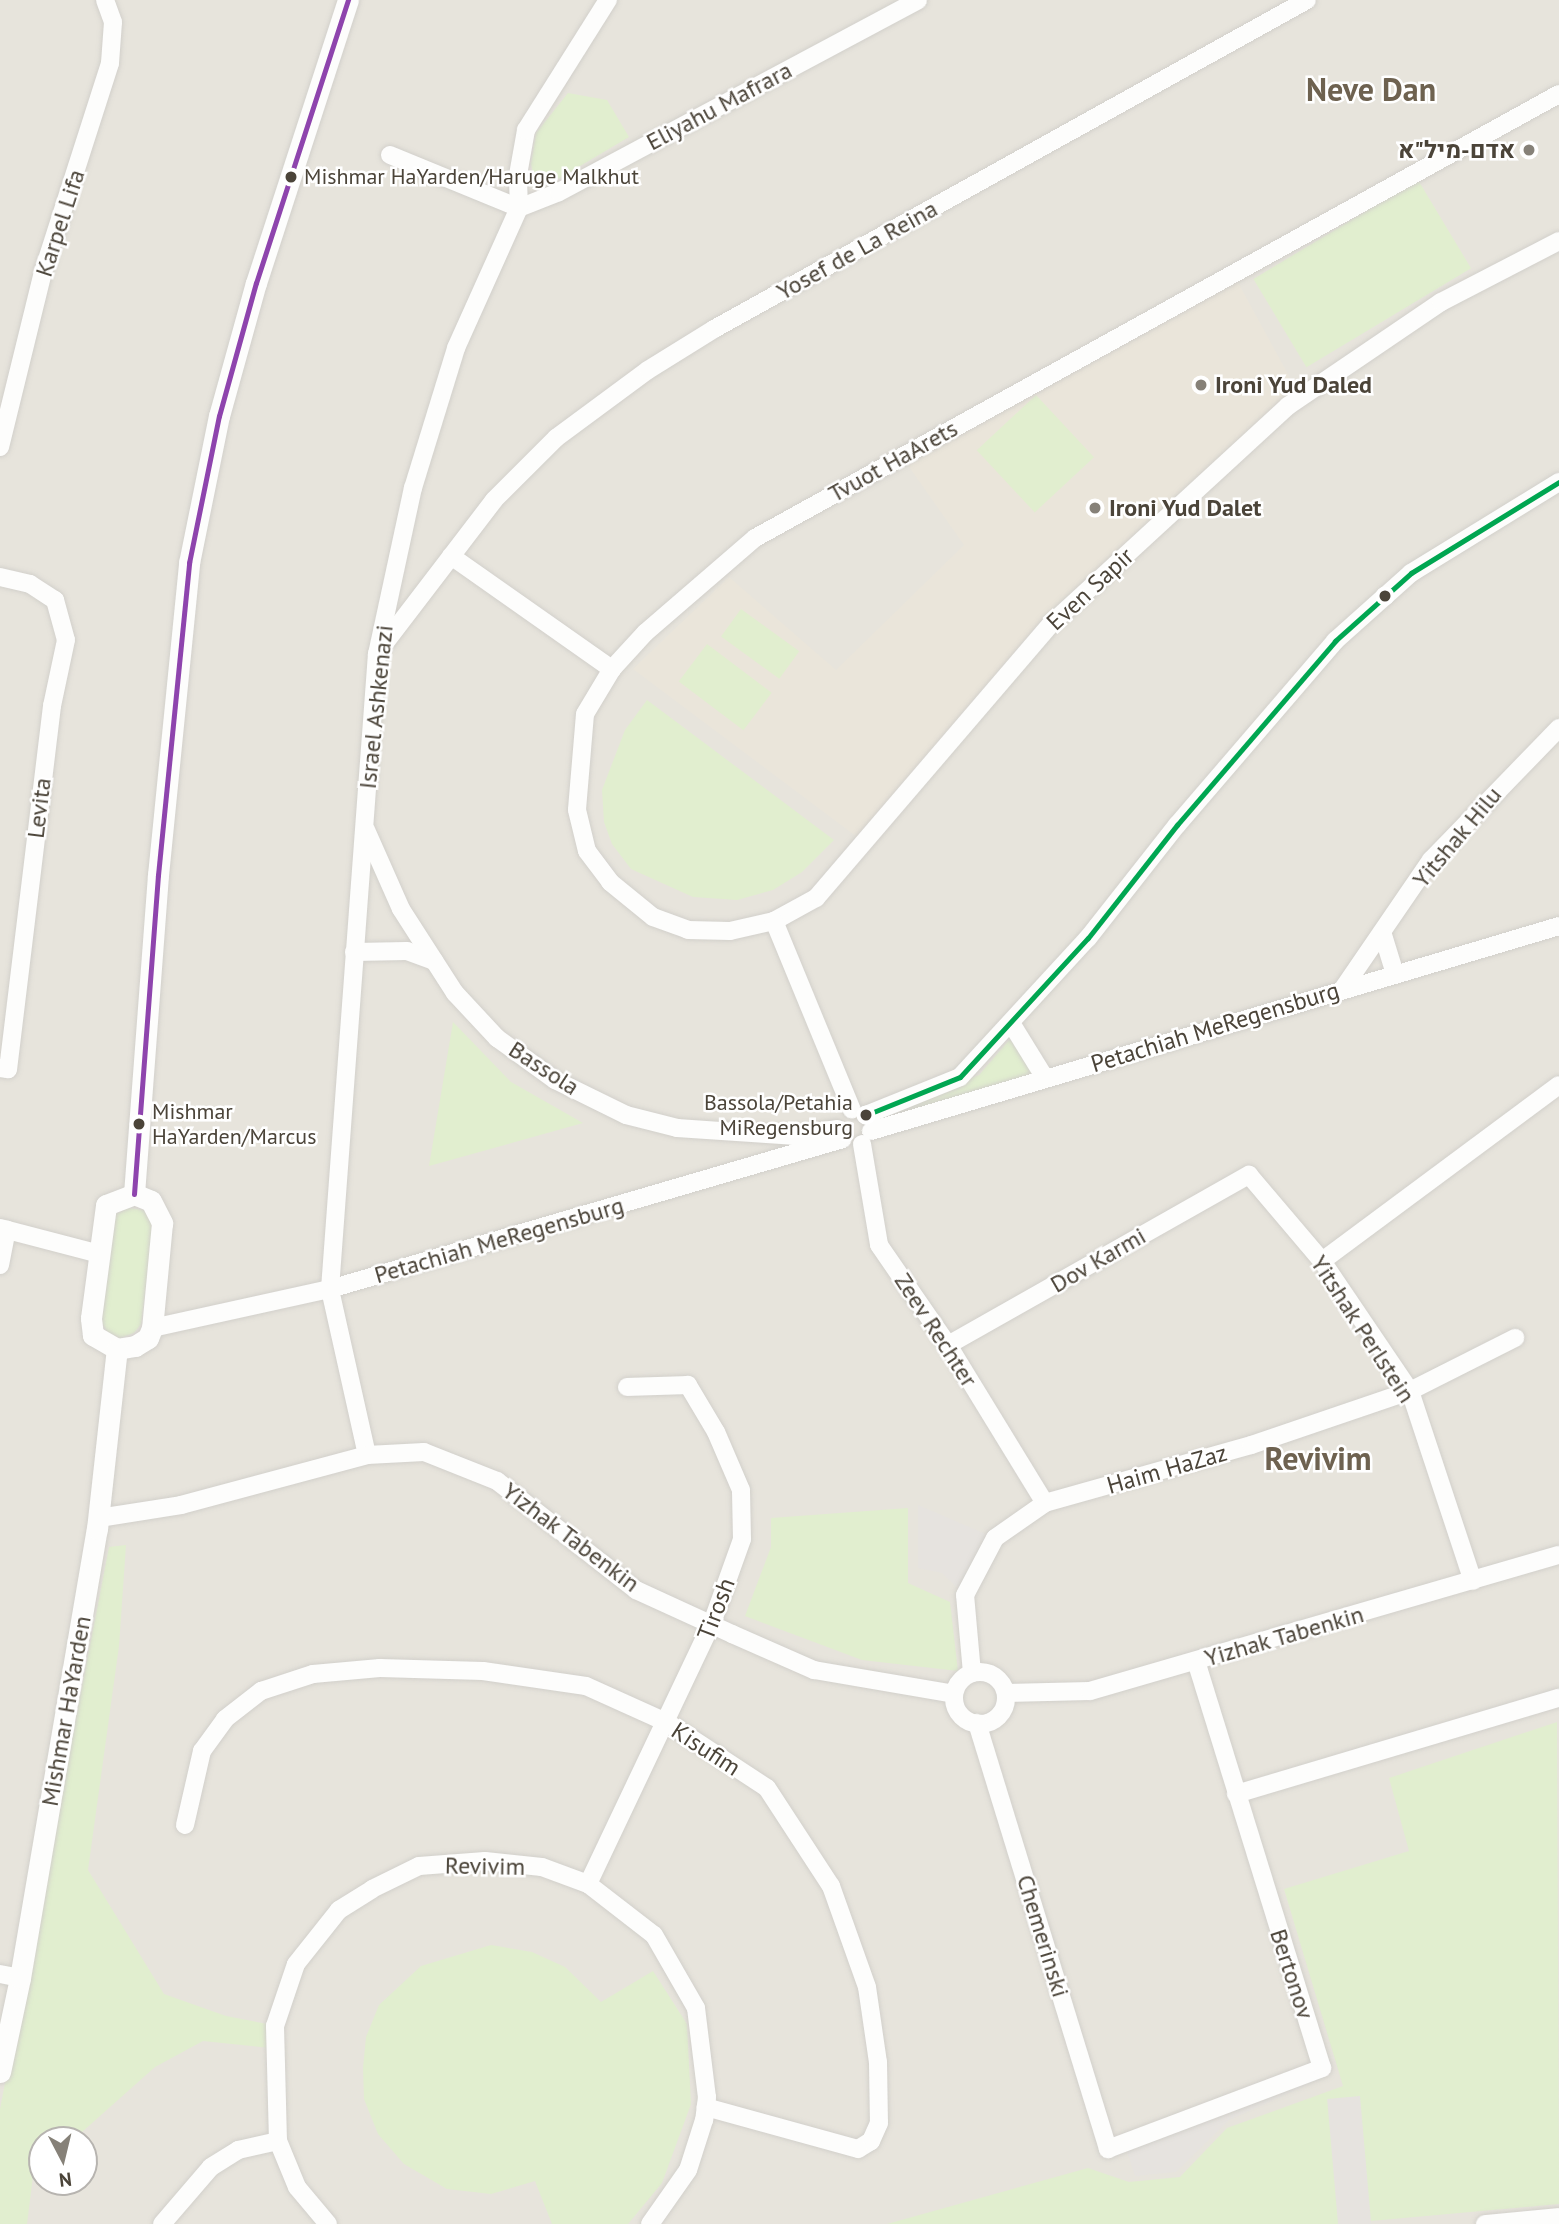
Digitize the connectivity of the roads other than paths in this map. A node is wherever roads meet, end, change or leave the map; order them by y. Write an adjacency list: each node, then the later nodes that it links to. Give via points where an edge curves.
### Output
1 (105, 0): 10 (street, Karpel Lifa, via 113,22 110,63 43,272)
2 (348, 0): 32 (street, via 256,283 219,416 189,563 158,875)
3 (608, 0): 8 (street, Israel Ashkenazi, via 526,130 518,175)
4 (918, 0): 8 (street, Eliyahu Mafrara, via 559,192)
5 (1307, 0): 12 (street, Yosef de La Reina, via 714,329 649,370 556,438 494,500)
6 (1559, 94): 15 (street, Tvuot HaArets, via 755,538 645,633)
7 (390, 155): 8 (street)
8 (519, 208): 14 (street, Israel Ashkenazi, via 456,348 413,488)
9 (1559, 241): 18 (street, Even Sapir, via 1441,302 1288,406 1052,623 852,860 816,898)
10 (0, 447)
11 (1559, 482): 25 (street, via 1411,573 1335,641)
12 (451, 556): 14 (street, Yosef de La Reina); 15 (street)
13 (0, 577): 26 (street, Levita, via 30,584 55,600 66,640 52,706 8,1069)
14 (377, 654): 17 (street, Israel Ashkenazi)
15 (612, 668): 18 (street, Tvuot HaArets, via 585,714 578,761 577,810 587,851 610,883 653,917 688,930 730,931)
16 (1559, 728): 20 (street, Yitshak Hilu, via 1431,860)
17 (364, 826): 21 (street, Israel Ashkenazi); 22 (street, Bassola, via 401,909)
18 (774, 921): 29 (street, Zeev Rechter)
19 (1559, 926): 23 (street, Petachiah MeRegensburg)
20 (1383, 935): 23 (street); 24 (street, Yitshak Hilu)
21 (354, 952): 22 (street, via 407,951); 37 (street, Israel Ashkenazi)
22 (434, 961): 30 (street, Bassola, via 454,993 497,1038 555,1080 626,1115 677,1128 727,1133)
23 (1395, 974): 24 (street, Petachiah MeRegensburg)
24 (1342, 990): 27 (street, Petachiah MeRegensburg)
25 (1012, 1023): 27 (street); 29 (street, via 960,1077)
26 (0, 1068)
27 (1045, 1078): 29 (street, Petachiah MeRegensburg)
28 (1559, 1085): 35 (street)
29 (863, 1125): 30 (street); 30 (street, via 842,1112); 40 (street, Zeev Rechter, via 879,1245)
30 (840, 1134): 37 (street, Petachiah MeRegensburg)
31 (1249, 1175): 35 (street, Yitshak Perlstein); 40 (street, Dov Karmi)
32 (135, 1194): 34 (street, via 106,1205); 38 (street, via 151,1201 162,1223)
33 (4, 1229): 34 (street); 36 (street)
34 (100, 1254): 41 (street, via 90,1318 93,1335)
35 (1322, 1261): 43 (street, Yitshak Perlstein)
36 (0, 1265)
37 (330, 1289): 38 (street, Petachiah MeRegensburg); 44 (street, Israel Ashkenazi)
38 (152, 1328): 41 (street, via 148,1338 135,1346)
39 (1515, 1338): 43 (street, Haim HaZaz)
40 (948, 1345): 45 (street, Zeev Rechter)
41 (117, 1349): 46 (street, Mishmar HaYarden)
42 (627, 1387): 49 (street, Tirosh, via 688,1385 716,1432 741,1490 742,1539)
43 (1410, 1391): 45 (street, Haim HaZaz, via 1251,1445); 48 (street, Yitshak Perlstein)
44 (367, 1455): 46 (street, Yizhak Tabenkin, via 181,1505); 49 (street, Yizhak Tabenkin, via 424,1452 497,1480 636,1590)
45 (1045, 1503): 51 (street, Haim HaZaz, via 995,1538 965,1595)
46 (99, 1518): 60 (street, Mishmar HaYarden)
47 (1559, 1555): 48 (street, Yizhak Tabenkin)
48 (1473, 1581): 50 (street, Yizhak Tabenkin)
49 (712, 1623): 53 (street, Yizhak Tabenkin, via 814,1670); 55 (street, Tirosh)
50 (1196, 1662): 52 (street, Yizhak Tabenkin, via 1090,1691); 57 (street, Bertonov)
51 (972, 1673): 52 (street, via 989,1674); 53 (street, via 960,1681)
52 (1006, 1693): 56 (street, via 999,1715)
53 (954, 1694): 56 (street, via 962,1716)
54 (1559, 1698): 57 (street)
55 (668, 1723): 58 (street, Kisufim, via 586,1686 483,1671 380,1668 313,1674 261,1691 225,1719 202,1751); 59 (street, Tirosh); 62 (street, Kisufim, via 767,1788 831,1886 867,1987 878,2062 879,2123 871,2141 858,2149)
56 (977, 1723): 64 (street, Chemerinski)
57 (1236, 1794): 64 (street, Bertonov, via 1322,2068)
58 (185, 1825)
59 (588, 1884): 62 (street, Revivim, via 654,1935 696,2008); 63 (street, Revivim, via 542,1867 485,1861 419,1866 339,1910 296,1964 275,2026)
60 (10, 1976): 61 (street, Mishmar HaYarden)
61 (0, 2072)
62 (706, 2107): 68 (street, Revivim, via 688,2170)
63 (278, 2141): 66 (street, via 238,2150 211,2167); 67 (street, Revivim, via 297,2187)
64 (1108, 2149)
65 (1559, 2217): 69 (street)
66 (162, 2224)
67 (328, 2224)
68 (650, 2224)
69 (1485, 2224)

